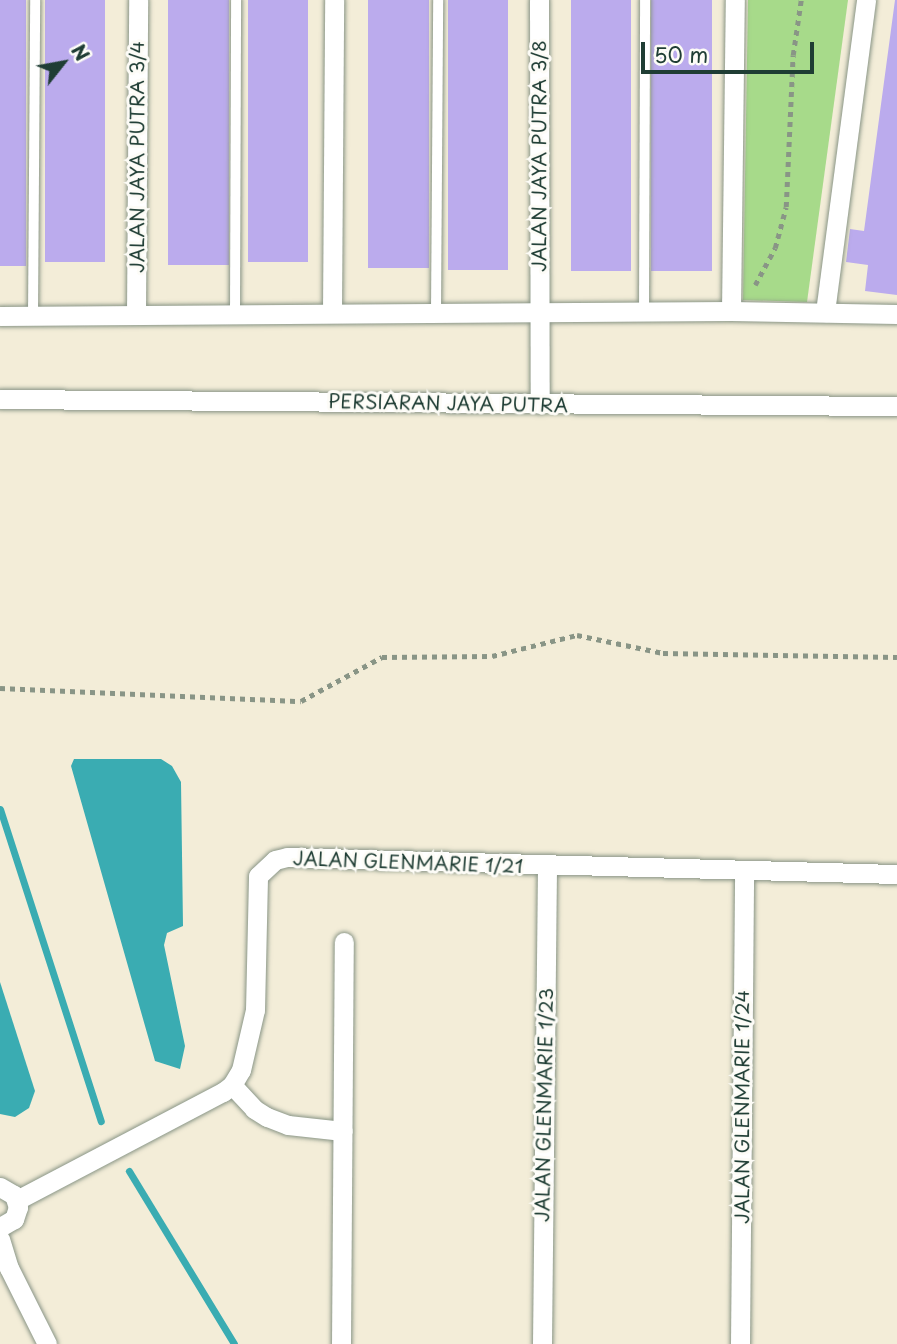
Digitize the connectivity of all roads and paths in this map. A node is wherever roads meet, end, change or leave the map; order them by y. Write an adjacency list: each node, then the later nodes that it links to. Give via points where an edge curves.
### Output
1 (35, 0): 21 (lane)
2 (138, 0): 18 (street, JALAN JAYA PUTRA 3/4)
3 (236, 0): 19 (lane)
4 (334, 0): 16 (street)
5 (438, 0): 17 (lane)
6 (539, 0): 13 (street, JALAN JAYA PUTRA 3/8)
7 (645, 0): 14 (lane)
8 (735, 0): 12 (street)
9 (801, 0): 11 (path, via 793,55 786,207 775,248)
10 (866, 0): 15 (street)
11 (755, 285)
12 (731, 311): 14 (street); 15 (street)
13 (539, 312): 14 (street); 17 (street); 24 (street, JALAN JAYA PUTRA 3/8)
14 (644, 312)
15 (825, 312): 20 (street)
16 (332, 313): 17 (street); 19 (street)
17 (436, 313)
18 (136, 314): 19 (street); 21 (street)
19 (235, 314)
20 (897, 314)
21 (33, 315): 22 (street)
22 (0, 316)
23 (0, 399): 24 (street, PERSIARAN JAYA PUTRA)
24 (540, 404): 25 (street, PERSIARAN JAYA PUTRA)
25 (897, 406)
26 (897, 657): 27 (path, via 663,653 577,635 492,656 382,657 301,701)
27 (0, 688)
28 (547, 867): 29 (street, JALAN GLENMARIE 1/21); 32 (street, JALAN GLENMARIE 1/21, via 287,857 264,867 258,876 255,1010 242,1070); 40 (street, JALAN GLENMARIE 1/23)
29 (744, 871): 30 (street, JALAN GLENMARIE 1/21); 41 (street, JALAN GLENMARIE 1/24)
30 (897, 874)
31 (344, 942): 33 (street)
32 (232, 1085): 33 (street, via 267,1117 288,1125); 35 (street)
33 (343, 1130): 39 (street)
34 (0, 1187): 35 (street)
35 (17, 1200): 36 (street, via 14,1219)
36 (0, 1227)
37 (0, 1239): 38 (street, via 9,1268)
38 (47, 1344)
39 (341, 1344)
40 (542, 1344)
41 (740, 1344)

